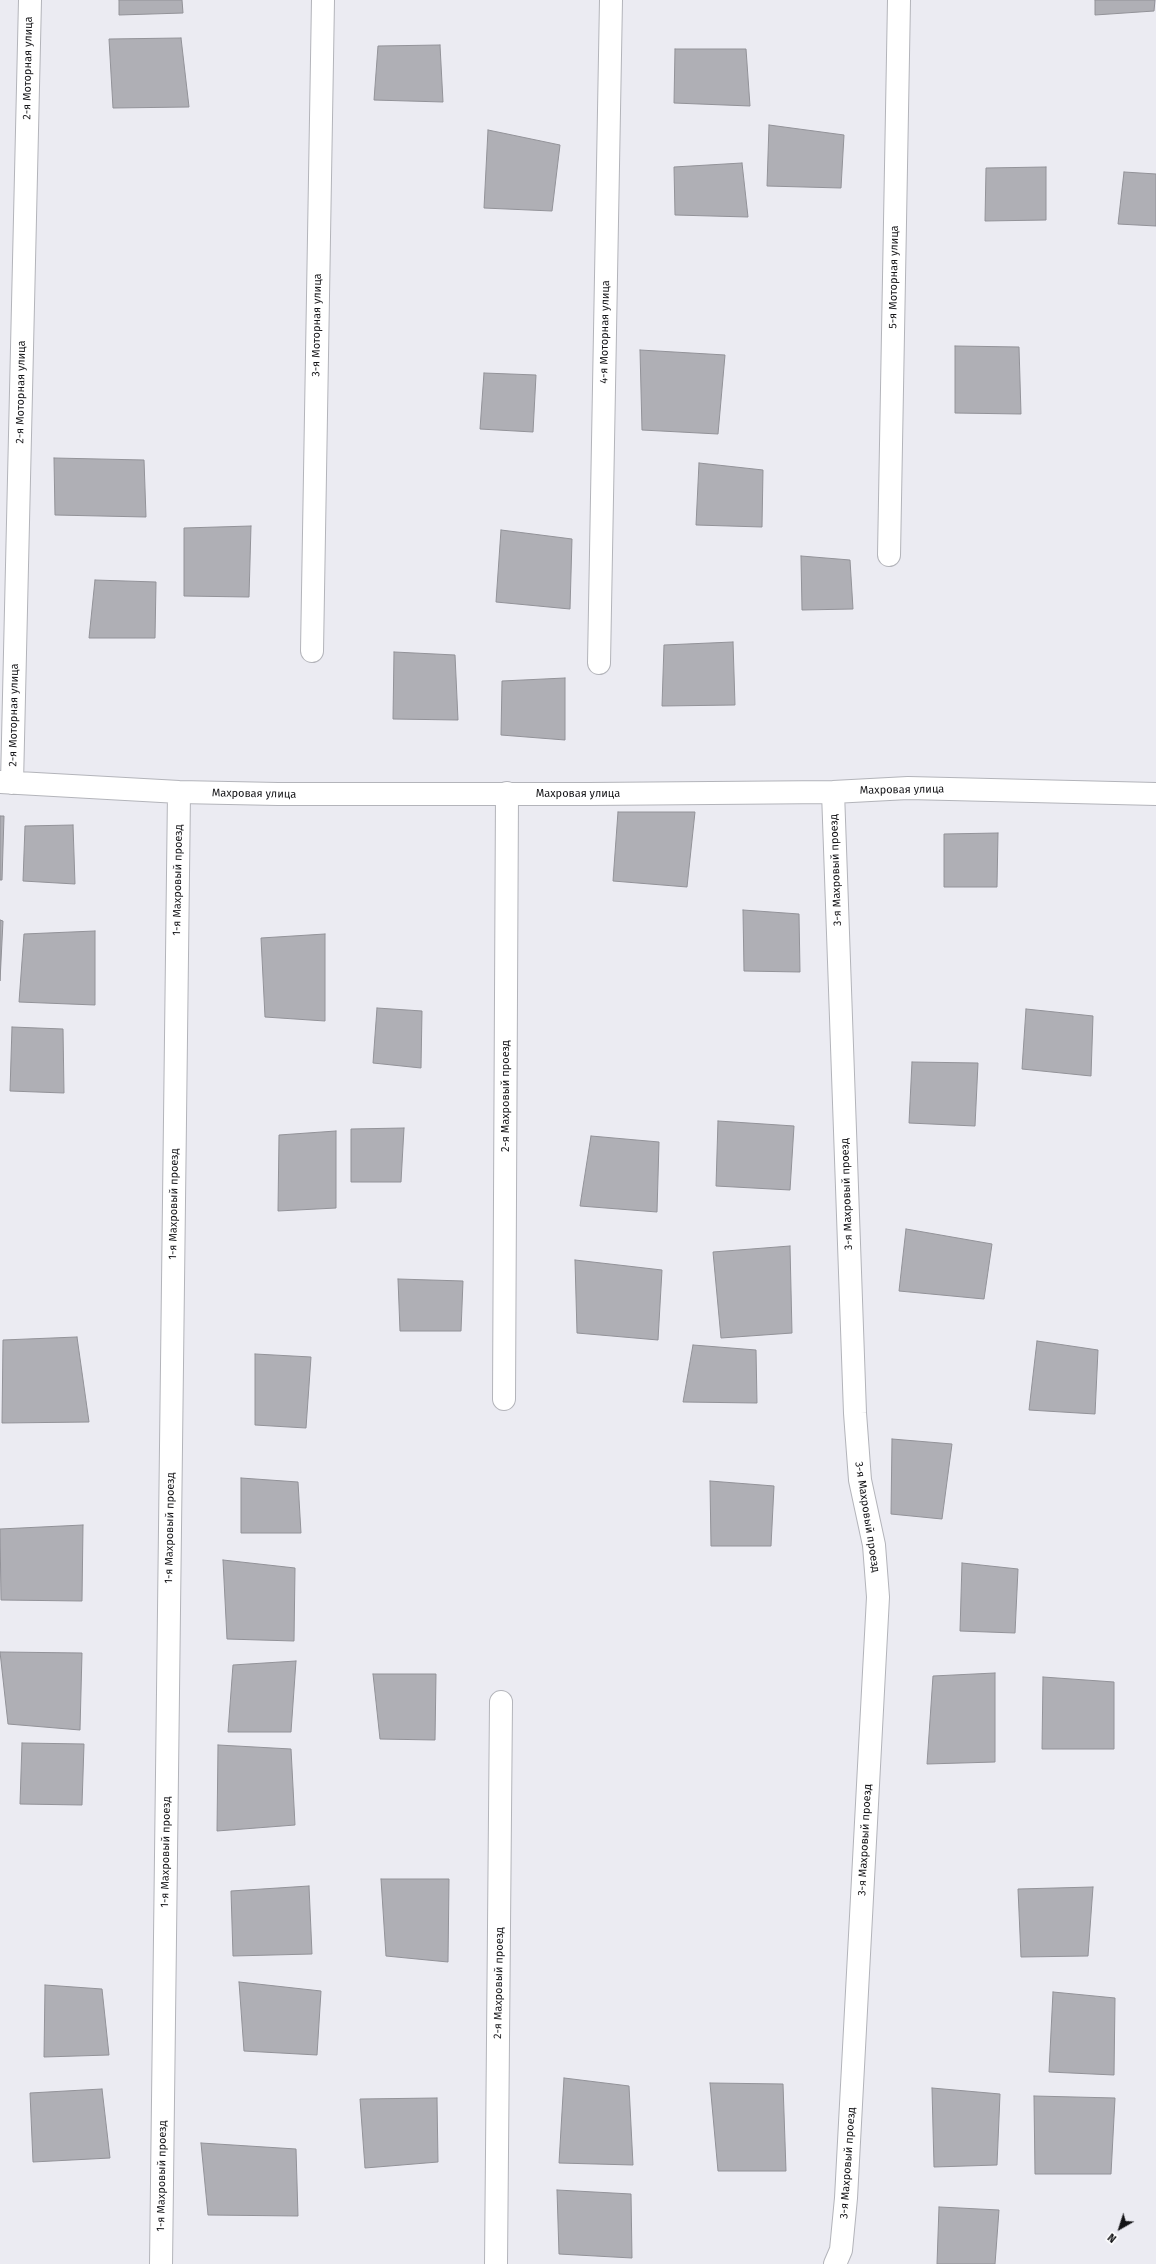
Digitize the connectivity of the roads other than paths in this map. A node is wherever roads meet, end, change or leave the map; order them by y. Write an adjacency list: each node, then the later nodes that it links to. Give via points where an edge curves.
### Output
1 (30, 0): 8 (street, 2-я Моторная улица)
2 (323, 0): 6 (street, 3-я Моторная улица)
3 (611, 0): 7 (street, 4-я Моторная улица)
4 (899, 0): 5 (street, 5-я Моторная улица)
5 (889, 555)
6 (312, 651)
7 (599, 664)
8 (6, 783): 9 (street, Махровая улица)
9 (179, 792): 11 (street, Махровая улица, via 298,795); 15 (street, 1-я Махровый проезд)
10 (833, 792): 11 (street, Махровая улица); 12 (street, Махровая улица, via 908,788); 17 (street, 3-я Махровый проезд, via 855,1413 860,1480 874,1545 878,1597 846,2198 841,2250)
11 (508, 793): 13 (street, 2-я Махровый проезд)
12 (1156, 794)
13 (504, 1399)
14 (501, 1702): 16 (street, 2-я Махровый проезд)
15 (161, 2264)
16 (496, 2264)
17 (835, 2264)

